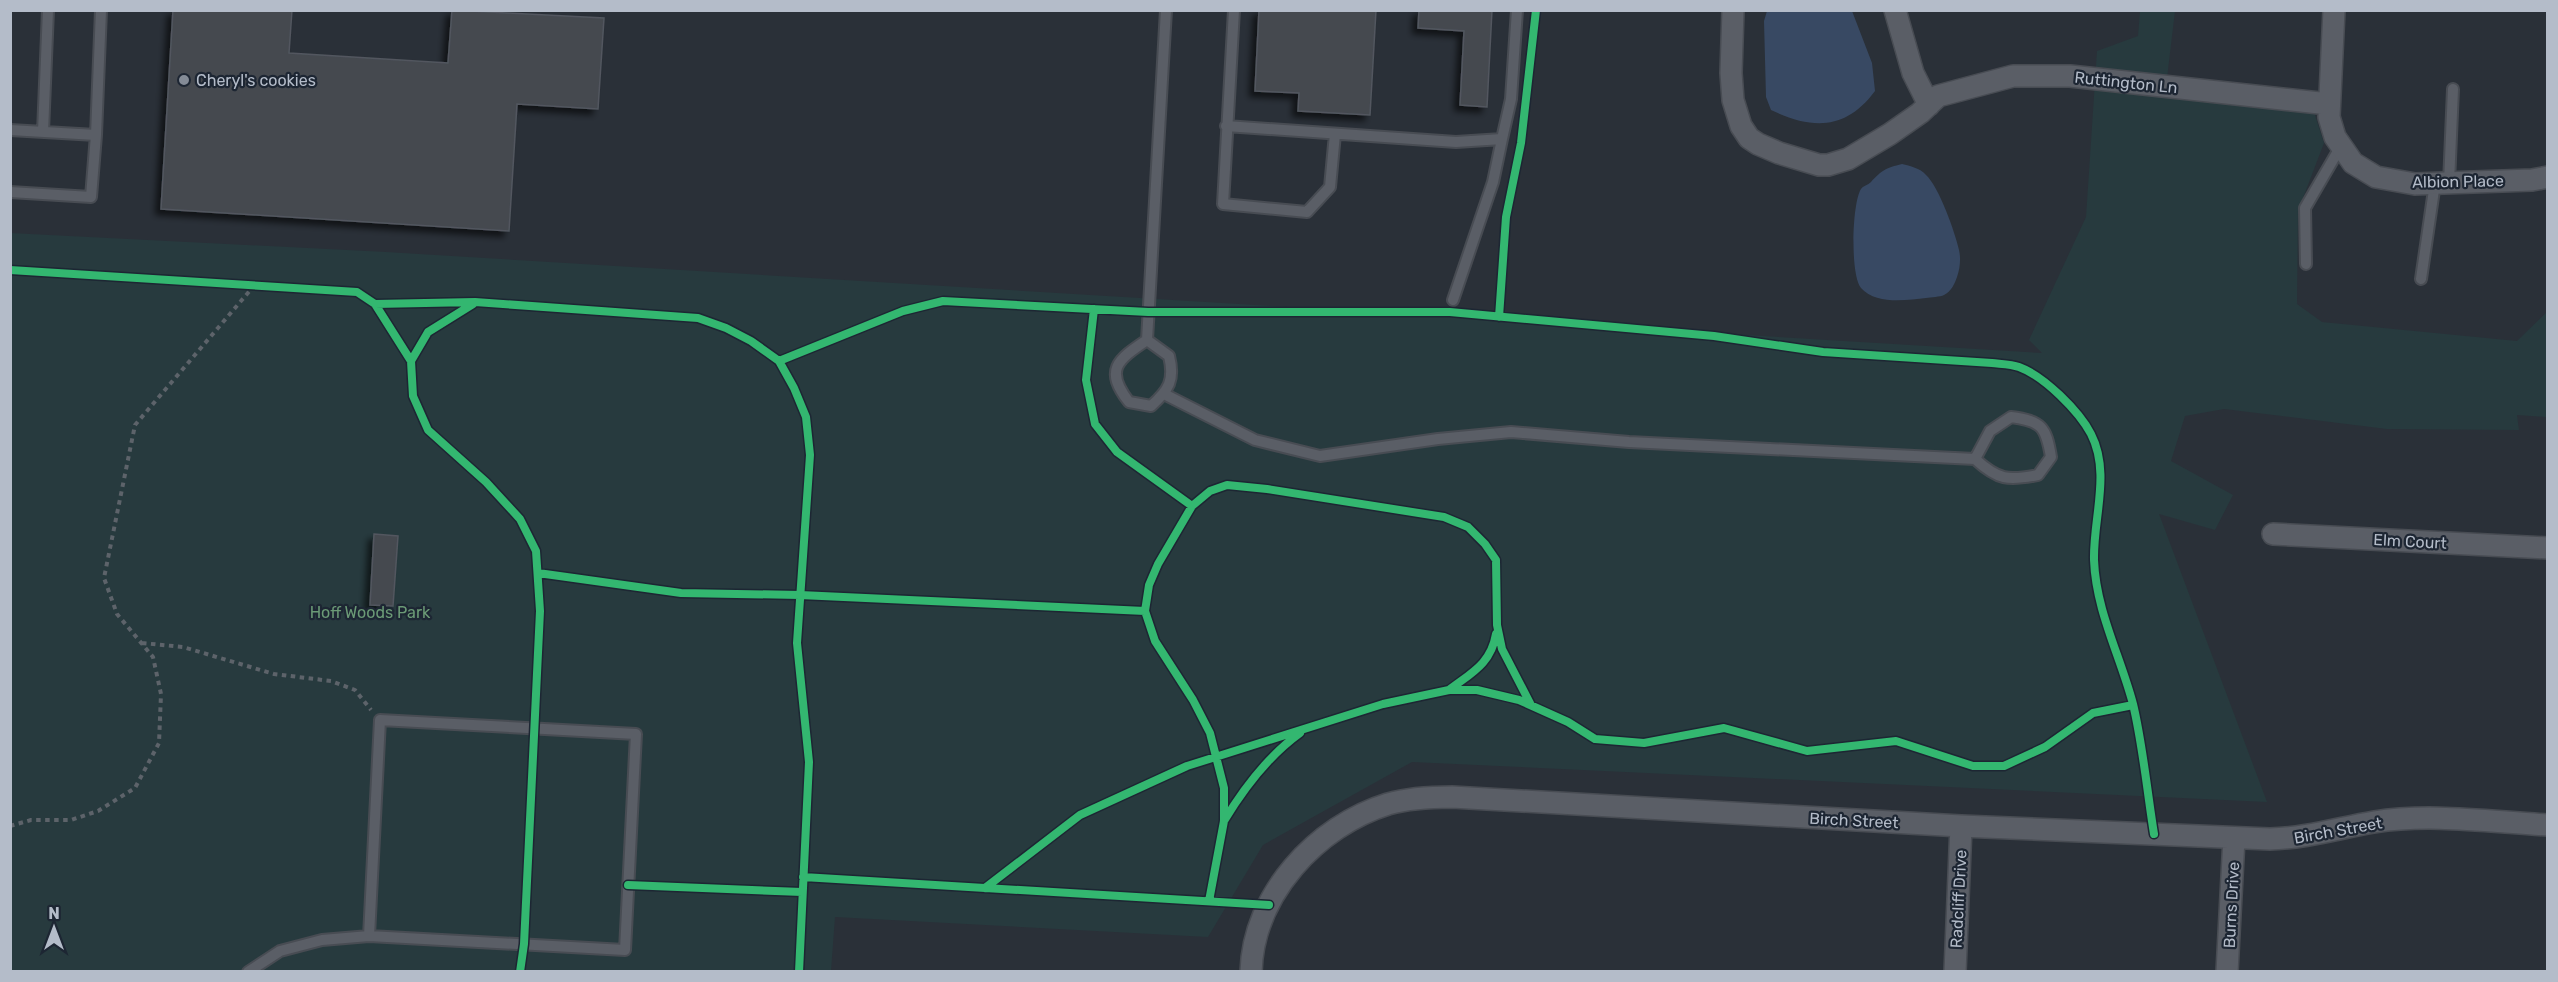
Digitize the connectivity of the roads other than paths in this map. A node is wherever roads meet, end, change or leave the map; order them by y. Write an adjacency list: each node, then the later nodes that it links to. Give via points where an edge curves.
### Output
1 (48, 10): 14 (lane)
2 (101, 10): 16 (lane)
3 (1166, 10): 25 (lane)
4 (1234, 10): 12 (lane)
5 (1517, 10): 17 (lane, via 1511,99)
6 (1733, 10): 10 (street, Ruttington Ln, via 1733,100 1741,126 1758,144 1828,165 1848,159)
7 (1895, 10): 10 (street, via 1910,64)
8 (2334, 10): 11 (street)
9 (2453, 89): 20 (lane)
10 (1929, 105): 11 (street, Ruttington Ln, via 1938,96 2013,76 2070,76)
11 (2329, 111): 18 (street, Albion Place)
12 (1226, 126): 15 (lane); 15 (lane, via 1222,204 1307,212 1329,187)
13 (10, 130): 14 (lane)
14 (43, 132): 16 (lane)
15 (1335, 134): 17 (lane, via 1456,142)
16 (96, 135): 21 (lane, via 91,197)
17 (1502, 139): 24 (lane, via 1493,182)
18 (2341, 146): 20 (street, Albion Place, via 2353,163 2376,177 2415,184); 22 (lane, via 2305,208)
19 (2547, 177): 20 (street, Albion Place)
20 (2442, 183): 23 (lane)
21 (10, 192)
22 (2306, 264)
23 (2421, 279)
24 (1453, 300)
25 (1147, 340): 26 (lane, via 1169,356 1173,373); 26 (lane, via 1126,354 1116,370 1117,387 1129,402 1151,406)
26 (1164, 394): 27 (lane, via 1255,440 1320,456 1511,432 1629,442)
27 (1975, 459): 27 (lane, via 1992,475 2014,480 2038,475 2051,458 2047,433 2033,420 2010,417 1990,431)
28 (2273, 534): 29 (street, Elm Court)
29 (2547, 548)
30 (2547, 825): 32 (street, Birch Street, via 2419,819 2374,822 2296,838)
31 (1961, 826): 32 (street, Birch Street); 35 (street, Birch Street, via 1452,797 1389,804 1332,831 1285,878 1257,936); 36 (street, Radcliff Drive)
32 (2234, 838): 37 (street, Burns Drive)
33 (369, 936): 33 (lane, via 625,950 636,734 380,720); 34 (lane, via 322,940 280,951)
34 (248, 972)
35 (1251, 972)
36 (1955, 972)
37 (2227, 972)

